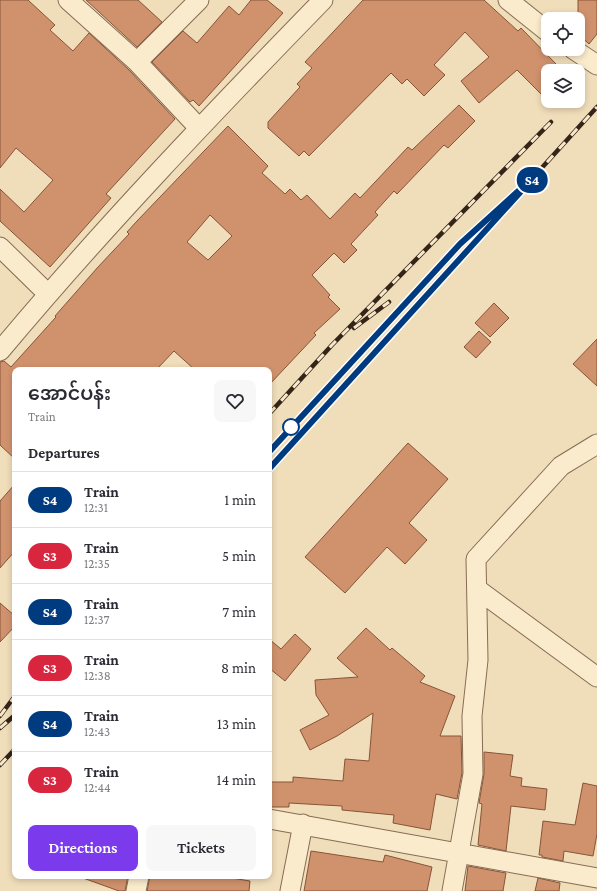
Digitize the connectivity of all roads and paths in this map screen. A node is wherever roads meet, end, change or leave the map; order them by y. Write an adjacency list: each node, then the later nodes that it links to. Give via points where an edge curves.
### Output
1 (68, 0): 7 (street)
2 (199, 0): 7 (street)
3 (323, 0): 9 (street)
4 (508, 0): 5 (street)
5 (541, 26)
6 (584, 56): 8 (street)
7 (137, 62): 9 (street)
8 (597, 65)
9 (199, 128): 11 (street)
10 (0, 246): 11 (street)
11 (48, 294): 12 (street)
12 (0, 351)
13 (597, 444): 14 (street, via 561,466 476,560)
14 (477, 589): 15 (street); 18 (street, via 478,660 472,716 473,774)
15 (597, 677)
16 (272, 819): 17 (street)
17 (303, 824): 18 (street); 22 (street)
18 (459, 854): 19 (street); 23 (street)
19 (597, 878)
20 (138, 879): 21 (street)
21 (136, 891)
22 (290, 891)
23 (452, 891)

